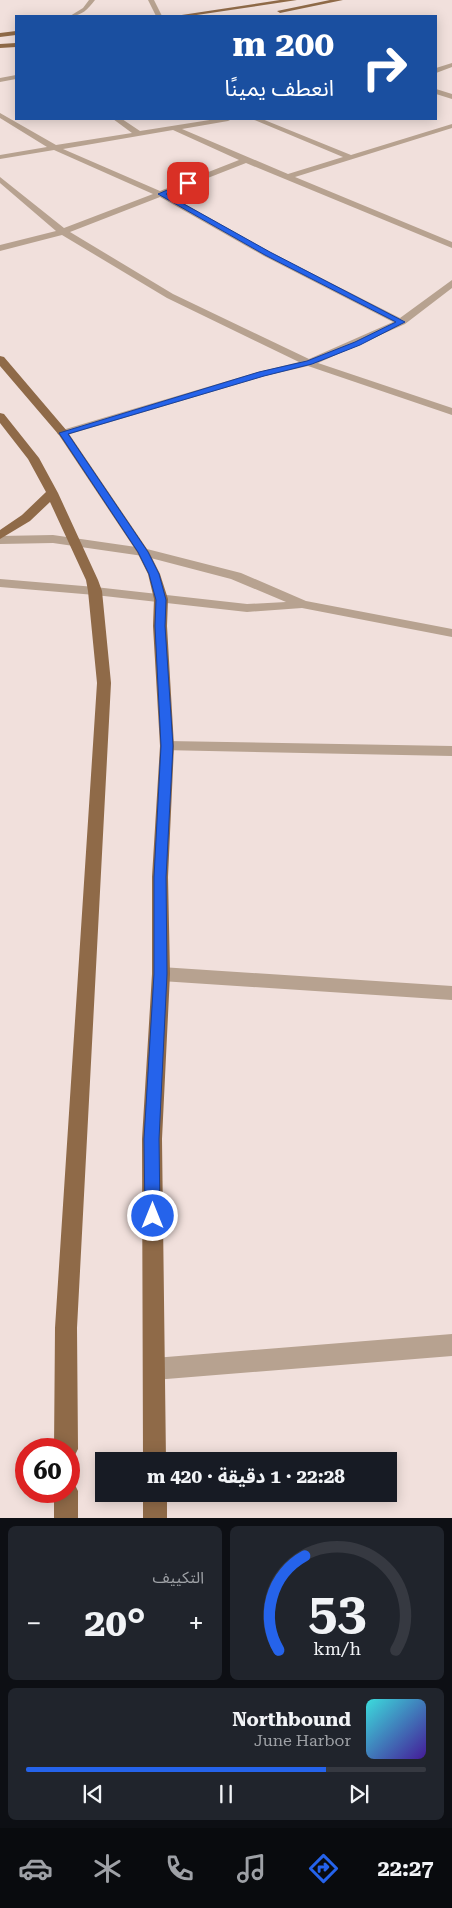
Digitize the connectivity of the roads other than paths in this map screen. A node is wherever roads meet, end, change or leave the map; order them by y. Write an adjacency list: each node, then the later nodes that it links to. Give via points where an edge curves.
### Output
1 (92, 0): 6 (street, via 85,10)
2 (151, 0): 7 (street)
3 (294, 0): 8 (main road)
4 (340, 0): 5 (main road)
5 (274, 12)
6 (75, 15)
7 (158, 15)
8 (185, 15)
9 (15, 34): 10 (main road)
10 (0, 35)
11 (15, 45): 12 (main road)
12 (0, 46)
13 (452, 65): 14 (street)
14 (437, 71)
15 (15, 77): 16 (street)
16 (0, 80)
17 (437, 91): 18 (street)
18 (452, 97)
19 (0, 115): 26 (street)
20 (118, 120): 25 (street)
21 (223, 120): 24 (street)
22 (258, 120): 28 (street)
23 (452, 126): 28 (street)
24 (176, 129): 25 (street); 29 (street)
25 (138, 134): 26 (street)
26 (55, 148): 27 (street); 32 (street)
27 (0, 157)
28 (350, 157): 30 (street)
29 (246, 160): 30 (street); 32 (street)
30 (287, 177): 34 (street)
31 (0, 179): 33 (street)
32 (161, 194): 33 (street); 37 (street, via 267,254)
33 (63, 232): 35 (street); 39 (street, via 170,296)
34 (452, 245)
35 (0, 248)
36 (452, 283): 37 (street)
37 (401, 322): 39 (street, via 358,344)
38 (0, 359): 42 (main road)
39 (309, 363): 40 (street); 42 (street)
40 (452, 412)
41 (0, 416): 43 (main road, via 33,458)
42 (63, 433): 47 (main road)
43 (52, 493): 44 (main road, via 26,518); 46 (main road)
44 (0, 535)
45 (0, 540): 46 (street)
46 (76, 542): 47 (street); 49 (main road)
47 (143, 552): 50 (main road, via 154,574); 51 (street, via 236,576)
48 (0, 583): 49 (street)
49 (96, 591): 50 (street); 59 (main road, via 104,683 66,1328)
50 (161, 600): 51 (street, via 247,608); 53 (main road)
51 (302, 604): 52 (street)
52 (452, 633)
53 (167, 746): 54 (street); 55 (main road, via 160,877)
54 (452, 751)
55 (161, 974): 56 (street); 58 (main road, via 152,1139)
56 (452, 993)
57 (452, 1345): 58 (street)
58 (154, 1369): 60 (main road)
59 (66, 1438)
60 (155, 1452)
61 (155, 1502): 64 (main road)
62 (66, 1503): 63 (main road)
63 (66, 1518)
64 (155, 1518)

